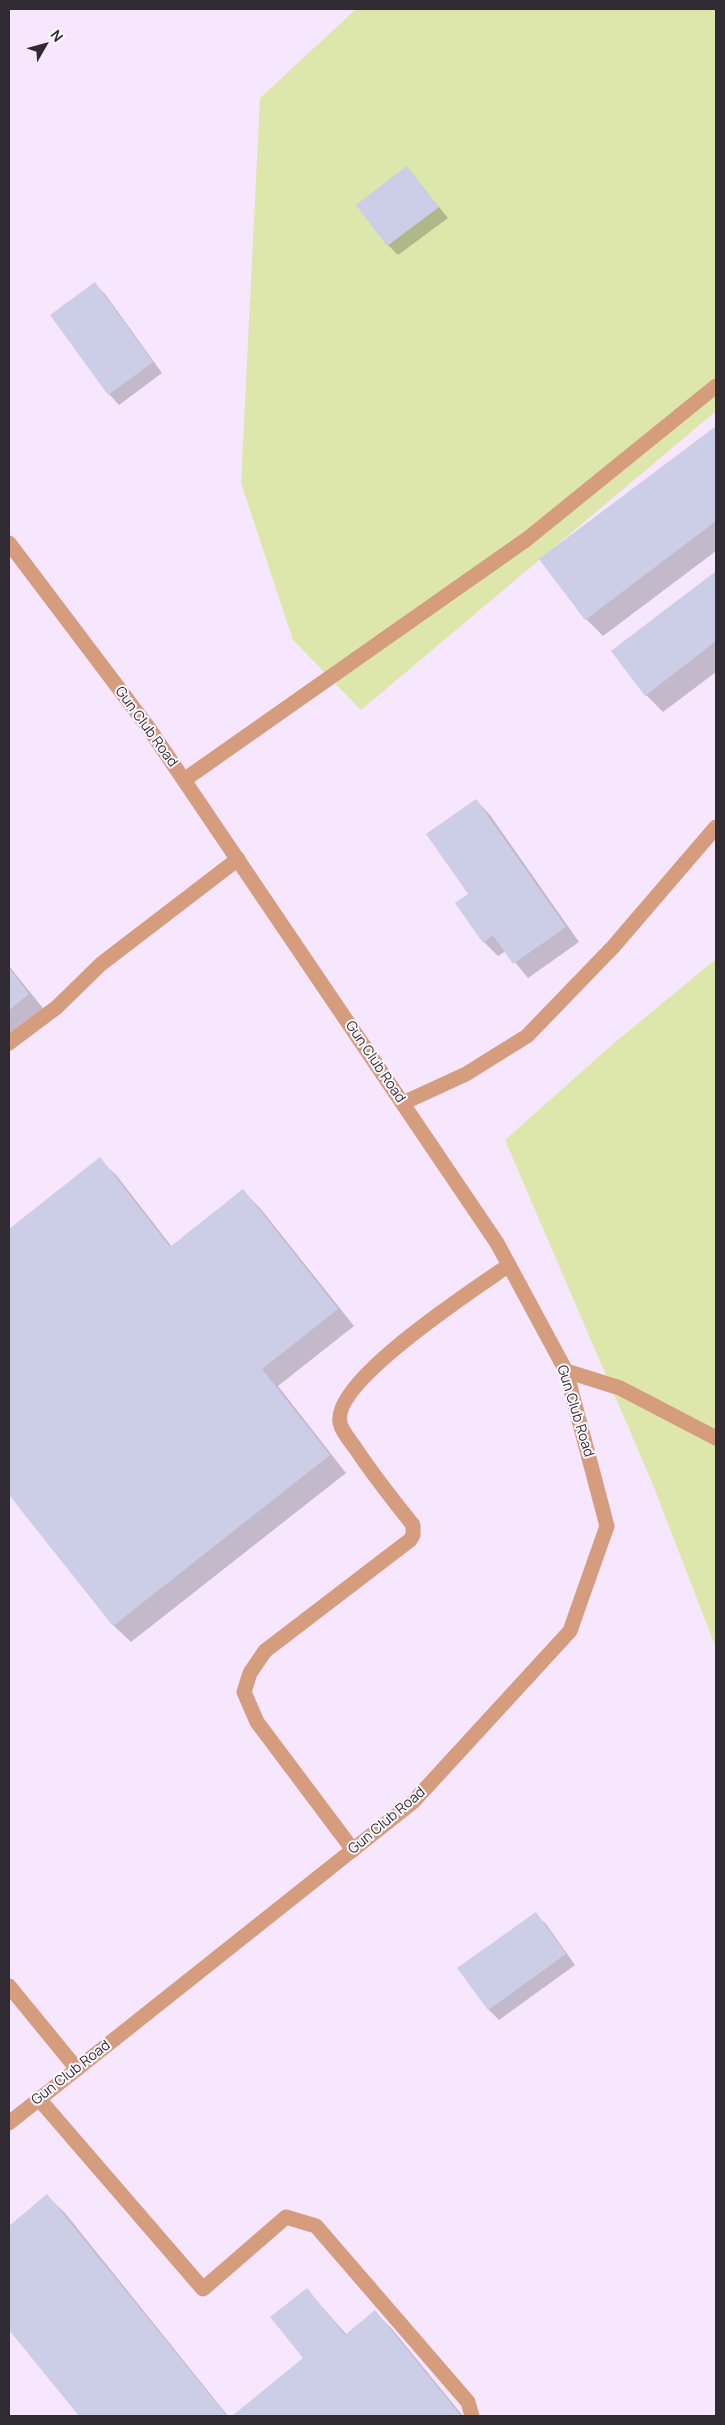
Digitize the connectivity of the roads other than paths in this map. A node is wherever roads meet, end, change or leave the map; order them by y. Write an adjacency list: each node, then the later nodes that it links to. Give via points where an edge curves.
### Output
1 (716, 386): 3 (street, via 527,539)
2 (9, 543): 3 (street, Gun Club Road, via 148,727)
3 (184, 780): 5 (street, Gun Club Road)
4 (716, 827): 7 (street, via 614,947 527,1036 466,1074)
5 (238, 859): 6 (street, via 101,964 57,1007); 7 (street, Gun Club Road)
6 (9, 1044)
7 (403, 1103): 8 (street, Gun Club Road)
8 (509, 1265): 9 (street, Gun Club Road); 11 (street, via 402,1342 369,1372 344,1402 341,1426 413,1525 413,1535 265,1651 250,1673 244,1692 257,1722)
9 (566, 1371): 10 (street, via 620,1388); 11 (street, Gun Club Road, via 607,1526 570,1631 413,1802)
10 (716, 1438)
11 (353, 1850): 13 (street, Gun Club Road)
12 (9, 1986): 13 (street)
13 (76, 2069): 14 (street, Gun Club Road)
14 (39, 2099): 15 (street, Gun Club Road); 16 (street, via 202,2289 286,2217 316,2226 468,2402)
15 (9, 2123)
16 (472, 2416)

